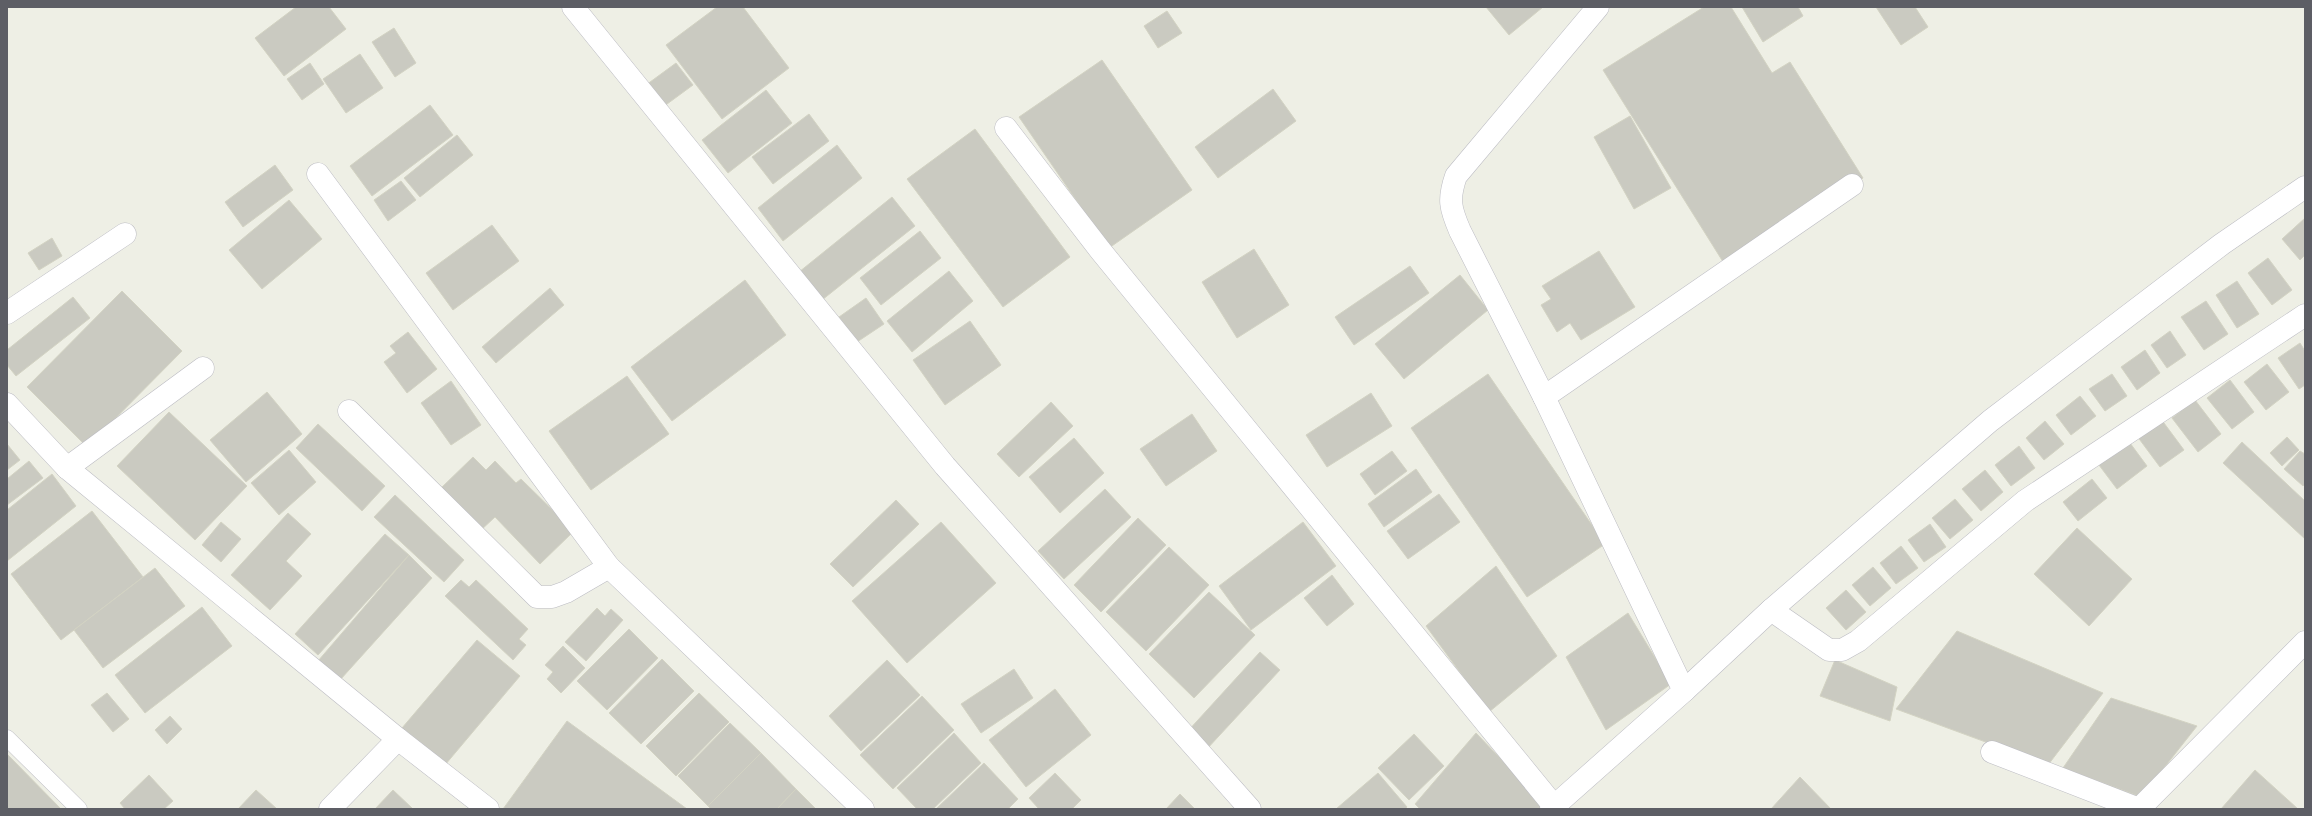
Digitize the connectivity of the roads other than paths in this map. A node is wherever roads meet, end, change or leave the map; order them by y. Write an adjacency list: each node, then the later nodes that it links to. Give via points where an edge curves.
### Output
1 (573, 7): 27 (street, via 945,466)
2 (1598, 7): 11 (street, via 1456,176 1450,195 1452,212 1460,230)
3 (1006, 128): 22 (street, via 1105,257)
4 (318, 174): 15 (street)
5 (1852, 185): 11 (street)
6 (2305, 187): 16 (street, via 2222,244 1990,421)
7 (125, 234): 8 (street)
8 (7, 314)
9 (2305, 315): 16 (street, via 2025,501 1858,641 1842,650 1829,650)
10 (203, 368): 14 (street)
11 (1544, 397): 18 (street)
12 (7, 404): 14 (street)
13 (349, 411): 15 (street, via 537,597 552,597 566,592)
14 (67, 468): 20 (street)
15 (609, 567): 26 (street)
16 (1771, 610): 18 (street)
17 (2305, 642): 28 (street)
18 (1684, 691): 22 (street)
19 (7, 738): 23 (lane)
20 (398, 739): 24 (street); 25 (street)
21 (1992, 752): 28 (street)
22 (1552, 808)
23 (79, 809)
24 (330, 809)
25 (488, 809)
26 (864, 809)
27 (1250, 809)
28 (2139, 809)

